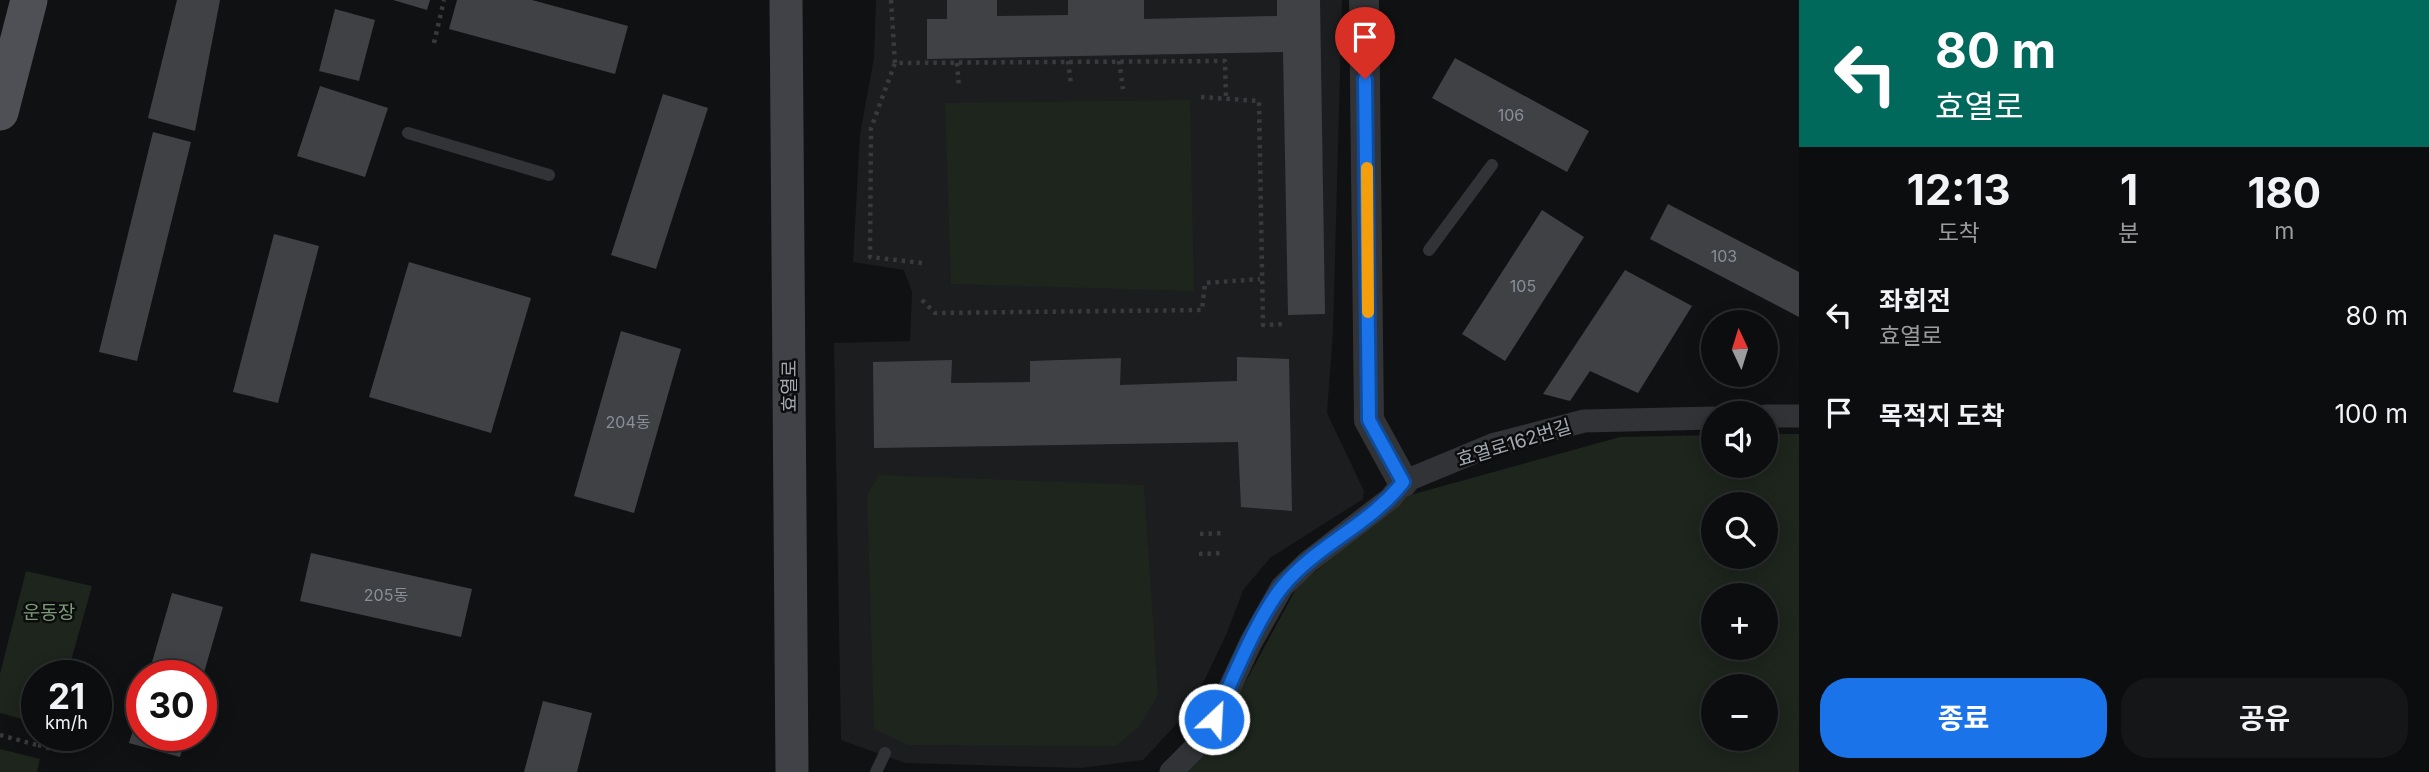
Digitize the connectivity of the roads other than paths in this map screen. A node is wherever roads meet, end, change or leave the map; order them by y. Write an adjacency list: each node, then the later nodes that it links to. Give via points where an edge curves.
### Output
1 (29, 0): 4 (main road)
2 (786, 0): 14 (main road, 효열로)
3 (1364, 0): 12 (street, via 1369,420)
4 (0, 112)
5 (408, 133): 7 (lane)
6 (1492, 165): 8 (lane)
7 (549, 174)
8 (1429, 250)
9 (1799, 415): 10 (street)
10 (1778, 416)
11 (1701, 418): 12 (street, 효열로162번길, via 1584,421 1492,445)
12 (1403, 482): 16 (street, 효열로162번길, via 1391,498 1282,587 1214,719 1194,750)
13 (885, 753): 15 (lane)
14 (792, 772)
15 (876, 772)
16 (1171, 772)

